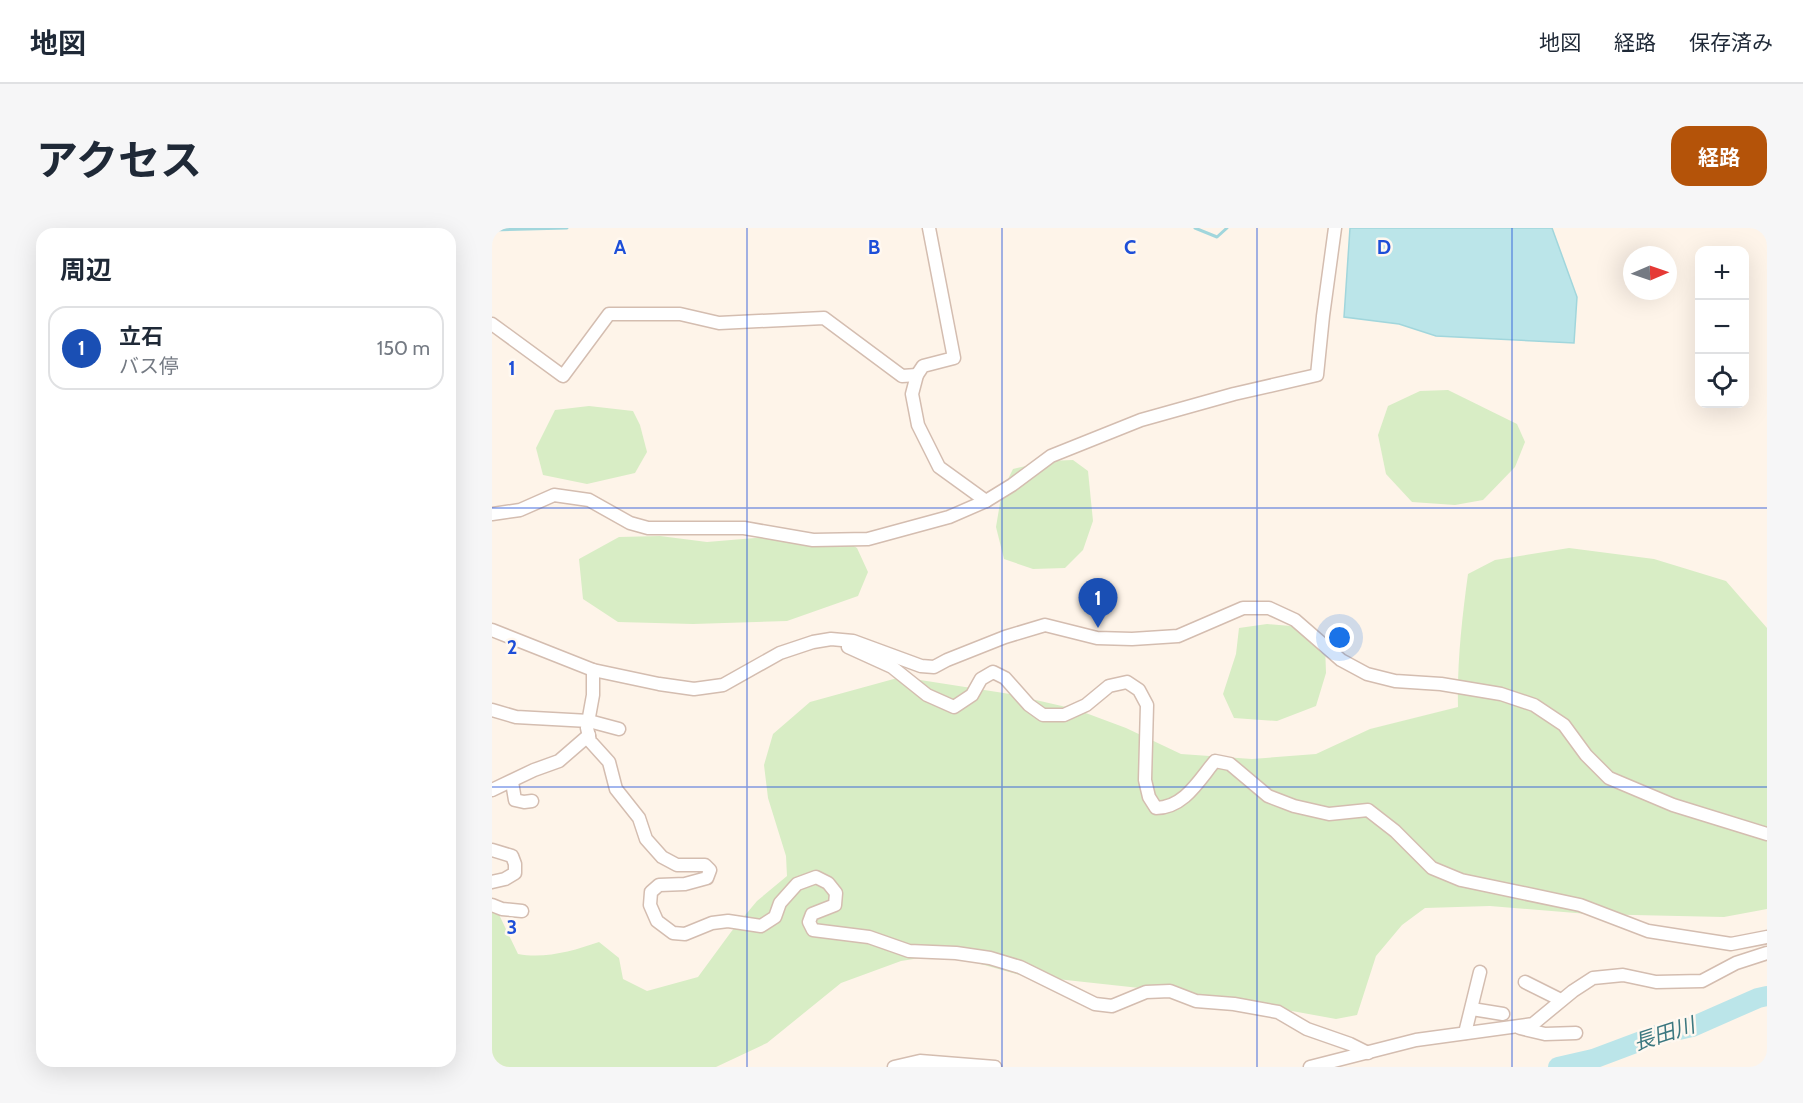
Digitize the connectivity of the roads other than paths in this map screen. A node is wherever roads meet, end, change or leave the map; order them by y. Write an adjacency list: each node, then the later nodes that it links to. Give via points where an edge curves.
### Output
1 (929, 228): 4 (street, via 954,358 923,366)
2 (1335, 228): 5 (street, via 1317,375 1141,420 1051,456)
3 (492, 324): 4 (street, via 563,376 609,314 680,314 719,323 824,318 902,376)
4 (917, 375): 5 (street, via 912,394 918,425 939,467)
5 (986, 501): 6 (street, via 949,517 857,540 813,540 744,528 648,528 630,523 589,500 554,495 520,510)
6 (492, 514)
7 (492, 630): 9 (street)
8 (831, 639): 9 (street, via 780,653 723,685 694,689); 17 (street, via 853,641 921,666 934,667 1045,625 1097,638 1178,636 1243,608 1269,608 1295,620 1341,660 1367,674 1502,694 1534,705 1564,725 1609,778 1673,805); 22 (street, via 892,667 927,695 954,707 972,695 981,679 993,672 1005,678 1043,715 1064,715 1086,705 1108,686 1127,682 1139,690 1147,705 1145,780 1156,808 1167,808 1183,799 1215,761 1230,764 1268,796 1294,806 1329,814 1368,810 1432,868 1461,880 1580,905 1648,931 1731,944)
9 (593, 670): 11 (street)
10 (492, 710): 11 (street, via 516,717)
11 (588, 722): 12 (street); 13 (street)
12 (619, 729)
13 (589, 735): 14 (street, via 559,761); 32 (street, via 609,762 616,789 639,818 646,839 662,857 677,865 705,865 710,870 707,878 659,885 651,892 650,904 657,921 673,933 685,934 728,921 761,926 775,917 780,903 797,884 816,877 836,893 835,905 812,914 809,922 813,930 868,938 909,951 990,958 1020,967 1095,1004 1112,1006 1146,992 1170,991 1196,1001 1278,1012 1307,1029)
14 (512, 782): 15 (street); 16 (street, via 515,800)
15 (492, 790)
16 (532, 801)
17 (1767, 834)
18 (492, 850): 19 (street, via 512,856 515,864 515,873)
19 (492, 882)
20 (492, 905): 21 (street)
21 (522, 911)
22 (1767, 937)
23 (1767, 953): 26 (street, via 1736,963 1702,981 1656,982 1623,975 1593,978)
24 (1480, 972): 27 (street)
25 (1525, 982): 26 (street)
26 (1561, 1000): 29 (street, via 1533,1024)
27 (1472, 1009): 28 (street); 30 (street)
28 (1503, 1014)
29 (1513, 1026): 30 (street); 31 (street, via 1545,1034)
30 (1465, 1033): 32 (street, via 1416,1040)
31 (1576, 1033)
32 (1368, 1053): 35 (street)
33 (894, 1067): 34 (street, via 920,1061)
34 (995, 1067)
35 (1310, 1067)

